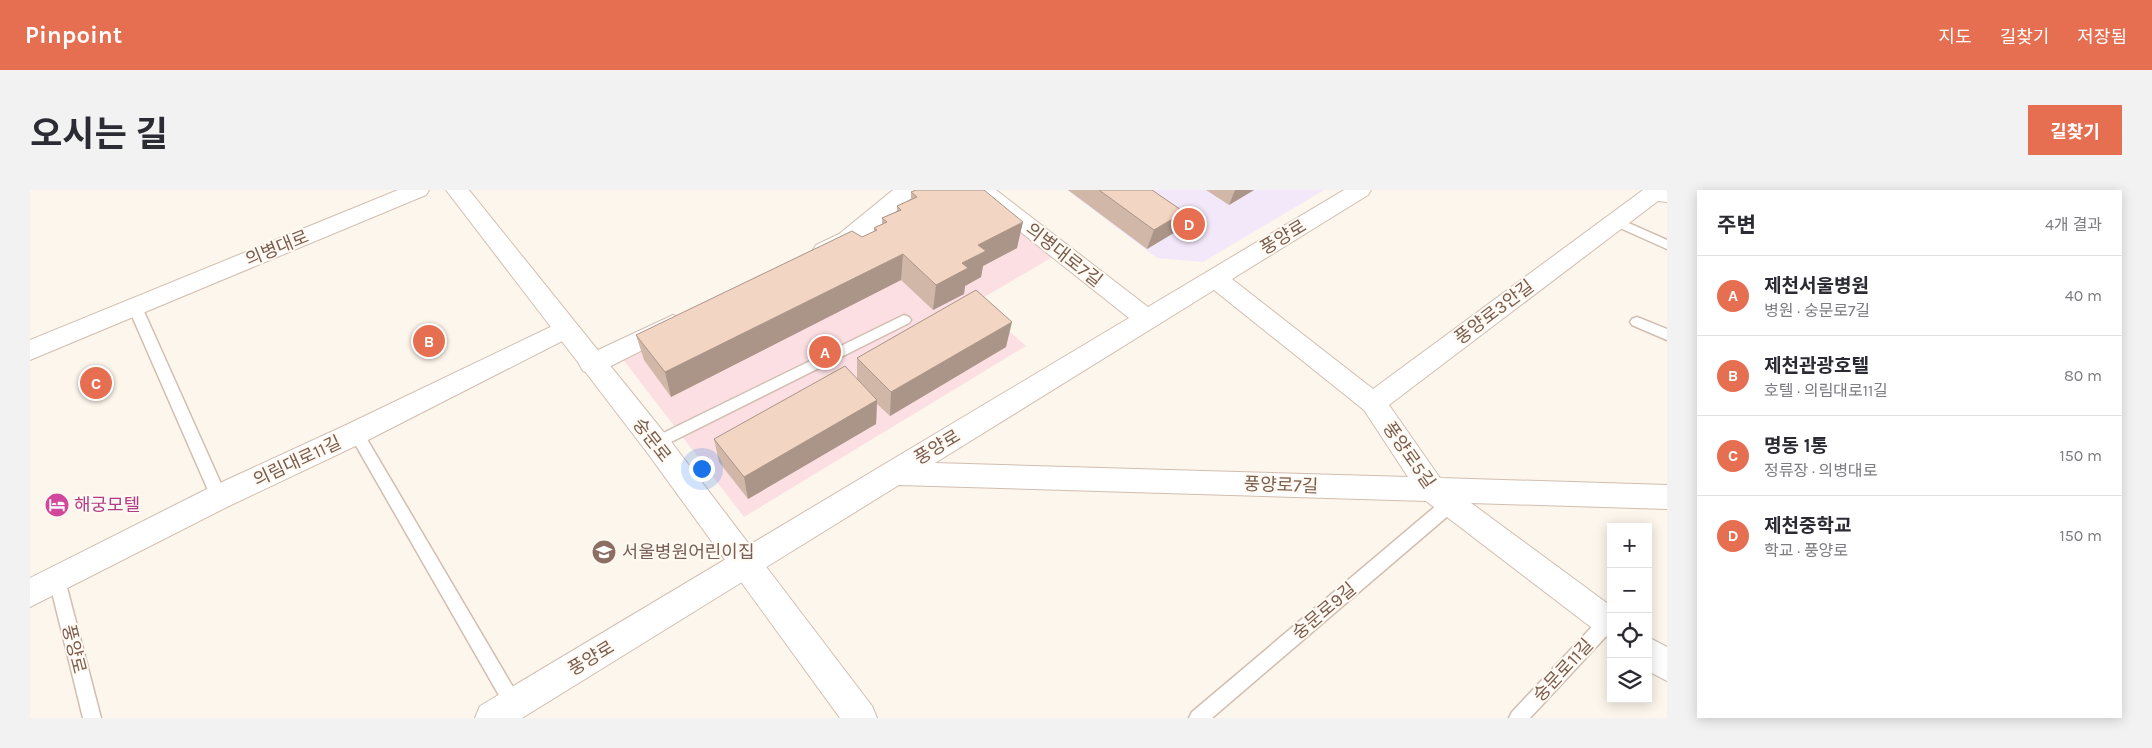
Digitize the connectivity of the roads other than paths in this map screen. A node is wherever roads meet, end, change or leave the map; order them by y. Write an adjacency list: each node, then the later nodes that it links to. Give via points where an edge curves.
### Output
1 (418, 190): 11 (street, 의병대로)
2 (457, 190): 16 (street, 숭문로)
3 (907, 190): 9 (street, via 847,240)
4 (982, 190): 13 (street, 의병대로7길)
5 (1360, 190): 10 (street, 풍양로)
6 (1656, 193): 7 (street, 풍양로3안길)
7 (1615, 221): 8 (lane); 20 (street, 풍양로3안길)
8 (1667, 245)
9 (803, 261)
10 (1214, 278): 13 (street, 풍양로); 20 (street, 풍양로5길)
11 (135, 307): 18 (street, 의병대로); 24 (lane)
12 (689, 317): 19 (street)
13 (1147, 319): 23 (street, 풍양로)
14 (904, 320): 22 (lane)
15 (1637, 322): 17 (lane)
16 (565, 330): 19 (street, 숭문로); 21 (street, 의림대로11길)
17 (1667, 335)
18 (30, 350)
19 (592, 364): 22 (street, 숭문로)
20 (1373, 403): 25 (street, 풍양로5길)
21 (356, 434): 24 (street, 의림대로11길); 34 (lane, 풍양로)
22 (656, 444): 27 (street, 숭문로)
23 (894, 473): 25 (street, 풍양로7길); 27 (street, 풍양로)
24 (219, 497): 28 (street, 의림대로11길)
25 (1441, 497): 26 (street, 풍양로7길); 30 (street, 풍양로5길); 37 (lane, 숭문로9길)
26 (1667, 497)
27 (745, 565): 34 (street, 풍양로); 36 (street, 숭문로)
28 (57, 580): 29 (street, 의림대로11길); 35 (lane, 풍양로)
29 (30, 593)
30 (1607, 621)
31 (1607, 626): 38 (lane, 숭문로11길)
32 (1652, 655): 33 (street)
33 (1667, 666)
34 (503, 712)
35 (92, 718)
36 (860, 718)
37 (1198, 718)
38 (1518, 718)

